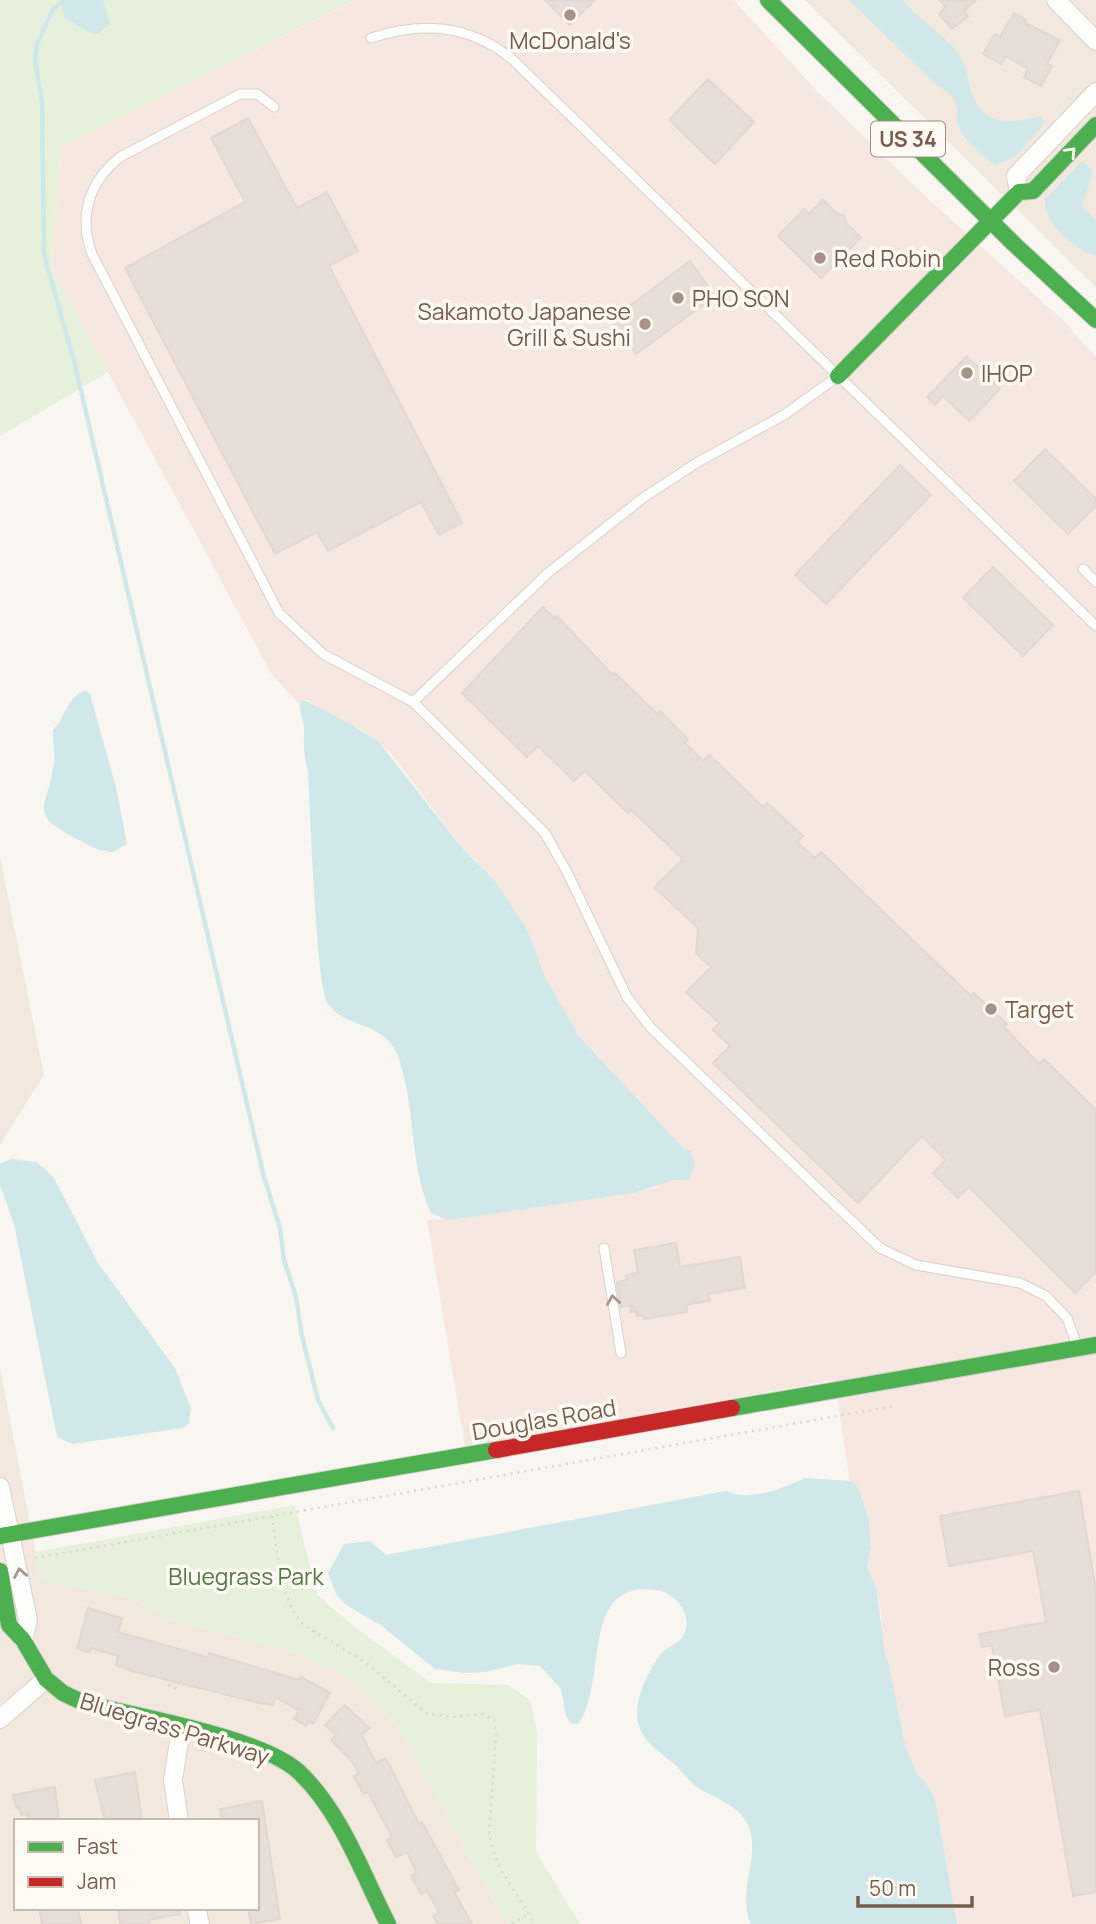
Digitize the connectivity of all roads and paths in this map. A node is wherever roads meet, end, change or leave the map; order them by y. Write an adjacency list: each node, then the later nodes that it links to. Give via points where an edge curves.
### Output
1 (768, 0): 9 (street, US 34)
2 (1056, 0): 4 (street)
3 (371, 38): 11 (lane, via 441,26 500,49)
4 (1096, 41)
5 (1096, 92): 8 (street, via 1016,176)
6 (274, 107): 15 (lane, via 257,94 240,94 120,157 92,190 86,216 88,243 279,613 323,654)
7 (1096, 125): 8 (street, one-way to 7, via 1033,191)
8 (1018, 192): 9 (street)
9 (991, 221): 10 (street, US 34); 11 (street)
10 (1096, 320)
11 (838, 376): 14 (lane); 15 (lane, via 783,415 698,461 643,498 548,573)
12 (1083, 569): 13 (lane)
13 (1096, 582)
14 (1096, 626)
15 (414, 702): 18 (lane, via 545,833 627,997 651,1028 880,1248 916,1265 1020,1283 1046,1296 1067,1318)
16 (604, 1248): 19 (lane, one-way to 16)
17 (1096, 1345): 18 (street, Douglas Road)
18 (1078, 1348): 23 (street, Douglas Road)
19 (621, 1353)
20 (894, 1406): 22 (path)
21 (0, 1487): 23 (street)
22 (272, 1516): 24 (path); 33 (path, via 286,1594 304,1625 365,1662 426,1713 452,1717 483,1714 494,1720 489,1836 499,1867)
23 (6, 1535): 26 (street, one-way to 23, via 28,1620)
24 (35, 1558)
25 (0, 1571): 26 (street, Bluegrass Parkway, via 9,1625)
26 (23, 1640): 27 (street, Bluegrass Parkway)
27 (46, 1679): 30 (street); 31 (street, Bluegrass Parkway, via 84,1703)
28 (169, 1685): 29 (path)
29 (181, 1690)
30 (0, 1719)
31 (181, 1729): 32 (street, via 173,1780); 34 (street, Bluegrass Parkway, via 266,1751 298,1770 318,1796)
32 (179, 1819)
33 (528, 1914): 35 (path); 36 (path)
34 (388, 1924)
35 (512, 1924)
36 (535, 1924)

